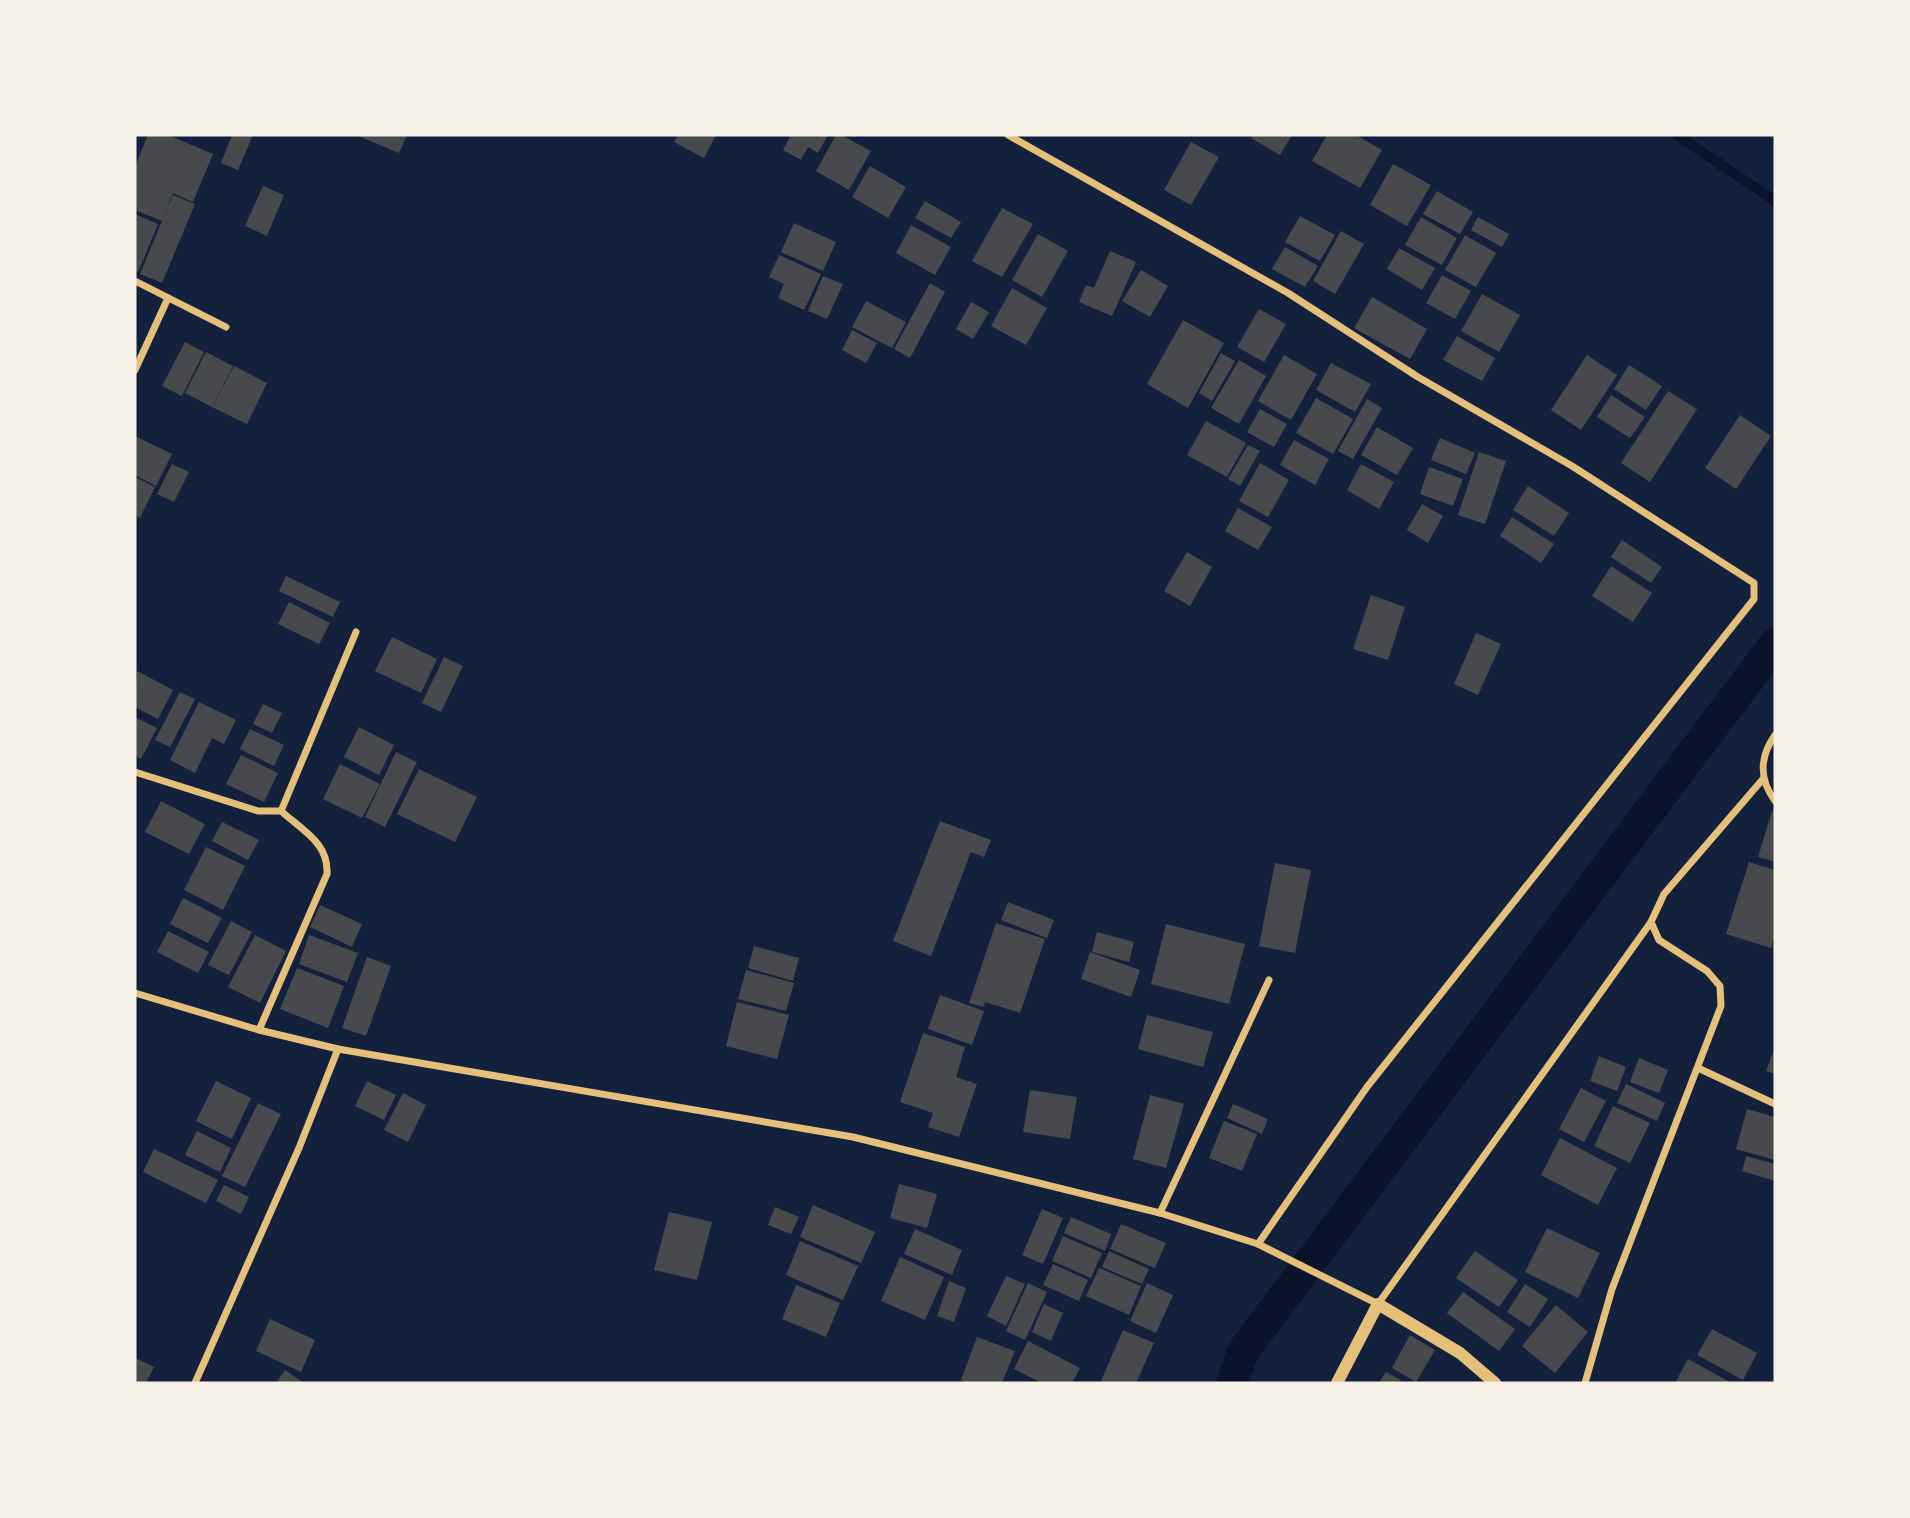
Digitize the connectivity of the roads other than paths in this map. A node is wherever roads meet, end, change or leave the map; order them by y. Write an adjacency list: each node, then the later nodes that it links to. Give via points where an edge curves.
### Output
1 (1008, 135): 20 (street, via 1289,293 1754,583 1755,599 1367,1087)
2 (135, 281): 3 (street)
3 (168, 298): 4 (street); 5 (street)
4 (226, 327)
5 (135, 370)
6 (356, 632): 11 (street)
7 (1775, 735): 9 (street, via 1763,764)
8 (135, 772): 11 (street, via 258,811)
9 (1763, 779): 10 (street); 12 (street, via 1664,894)
10 (1775, 801)
11 (281, 811): 15 (street, via 323,848 327,874)
12 (1651, 922): 17 (street, via 1659,940 1707,971 1720,986 1721,1006); 21 (street)
13 (1269, 980): 19 (street)
14 (135, 993): 15 (street)
15 (260, 1030): 16 (street)
16 (338, 1049): 19 (street, via 853,1137); 22 (street)
17 (1698, 1068): 18 (street); 25 (street, via 1612,1289)
18 (1775, 1104)
19 (1160, 1213): 20 (street)
20 (1258, 1244): 21 (street)
21 (1378, 1304): 23 (street); 24 (street, via 1460,1353)
22 (195, 1383)
23 (1337, 1383)
24 (1495, 1383)
25 (1585, 1383)

